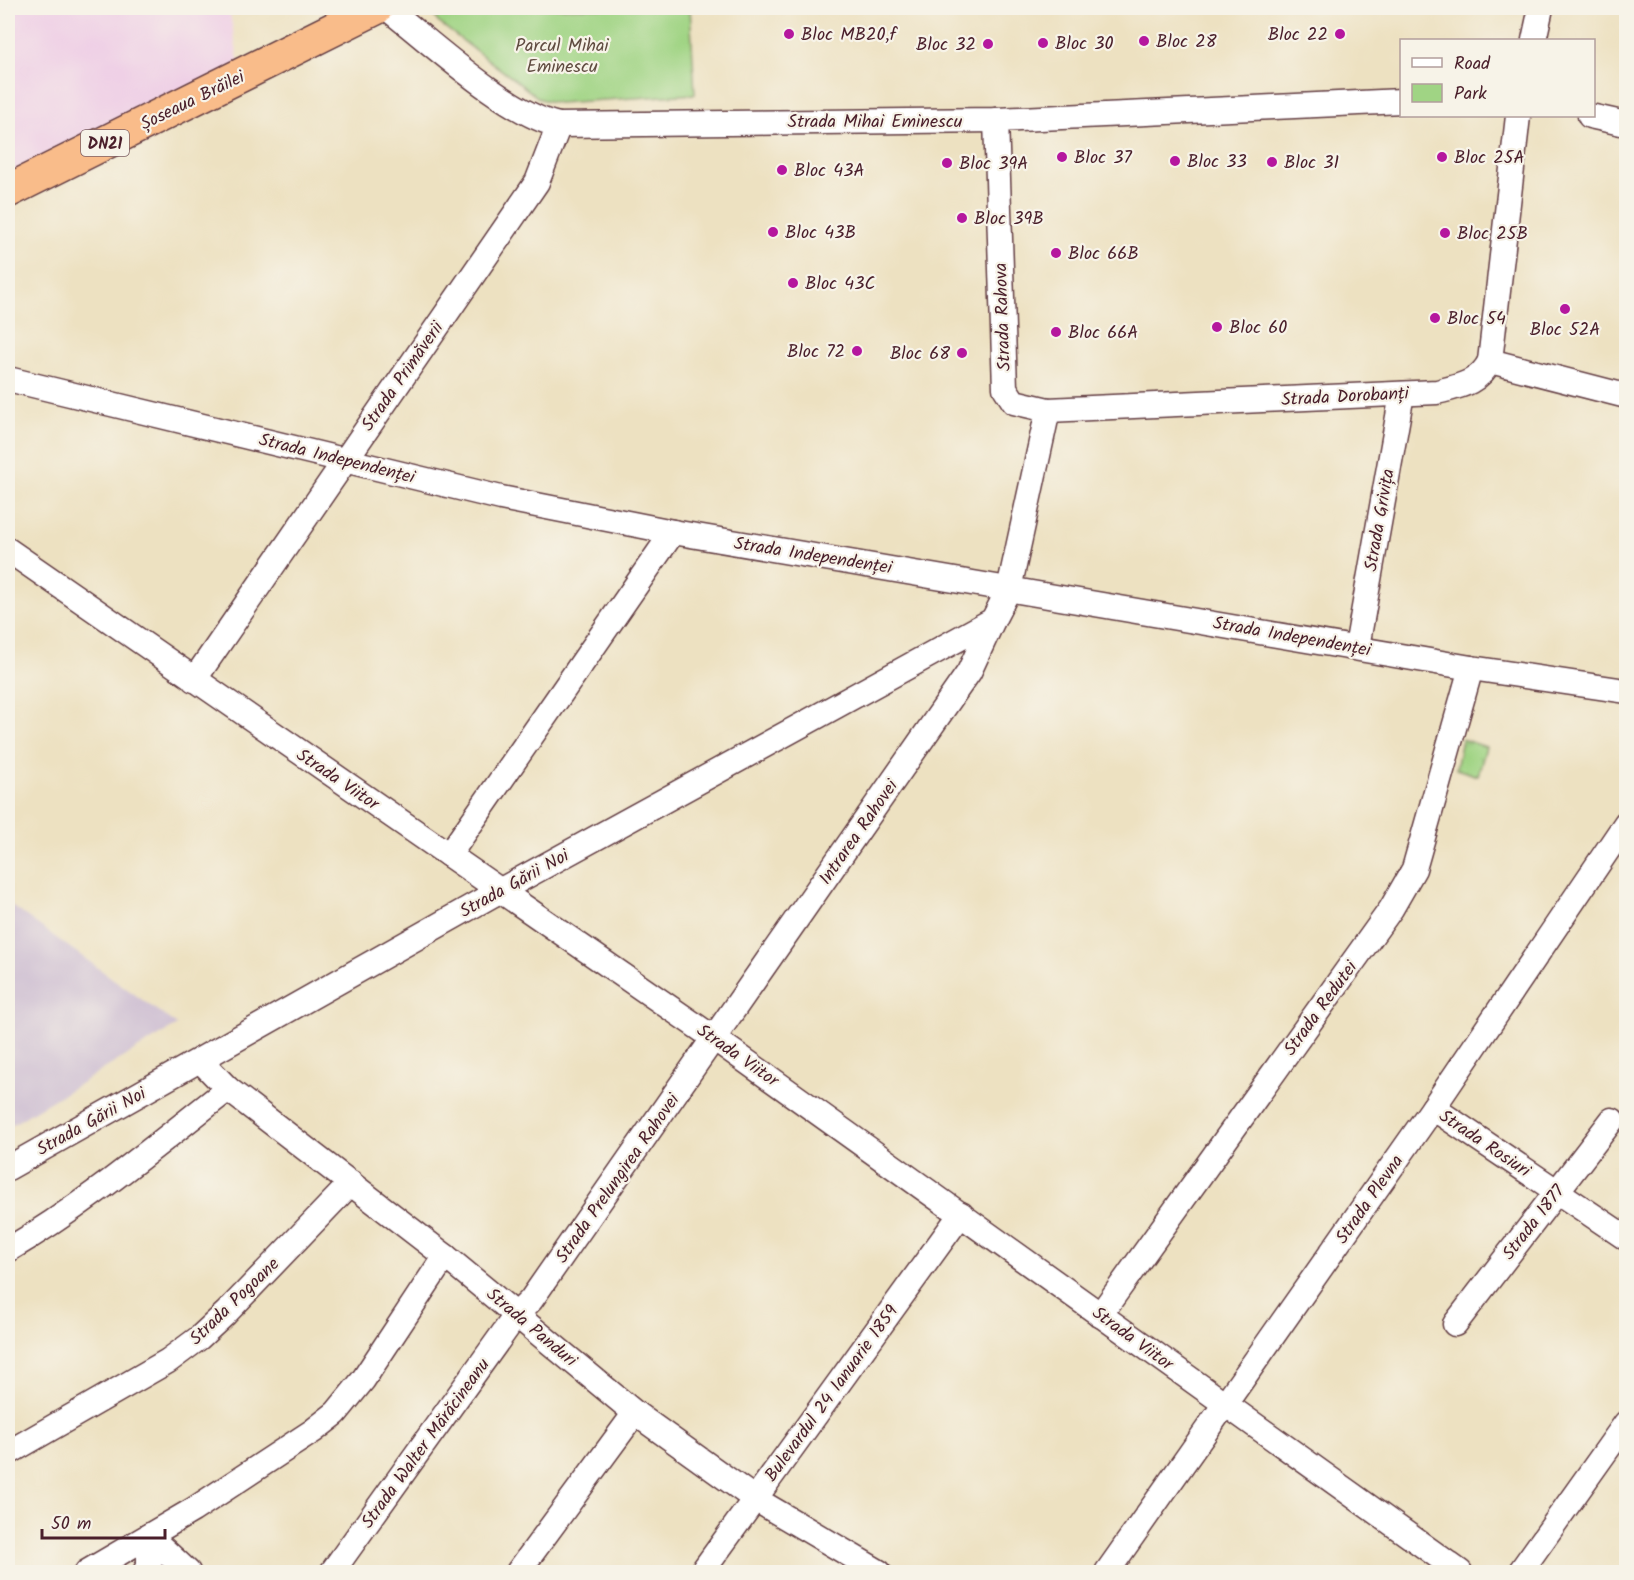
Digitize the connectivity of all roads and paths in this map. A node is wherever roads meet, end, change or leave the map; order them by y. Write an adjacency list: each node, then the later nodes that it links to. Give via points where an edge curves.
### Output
1 (376, 8): 13 (highway, Șoseaua Brăilei / DN21)
2 (387, 8): 12 (street, Strada Mihai Eminescu, via 482,83 541,121)
3 (1524, 8): 5 (street)
4 (1541, 8): 6 (street)
5 (1522, 39)
6 (1534, 39)
7 (1400, 101): 10 (street, Strada Mihai Eminescu)
8 (1518, 117): 14 (street)
9 (1594, 117): 11 (street)
10 (996, 120): 12 (street, Strada Mihai Eminescu); 18 (street, Strada Rahova, via 1005,388 1014,402)
11 (1626, 124)
12 (559, 125): 19 (street, Strada Primăverii, via 537,182)
13 (8, 190)
14 (1490, 361): 16 (street, Strada Dorobanți, via 1484,373 1473,381 1437,392); 17 (street)
15 (8, 379): 19 (street, Strada Independenței)
16 (1401, 394): 18 (street, Strada Dorobanți); 24 (street, Strada Grivița)
17 (1626, 396)
18 (1048, 410): 22 (street)
19 (344, 460): 20 (street, Strada Independenței, via 501,498); 26 (street, Strada Primăverii)
20 (673, 532): 22 (street, Strada Independenței); 29 (street)
21 (8, 550): 26 (street, Strada Viitor)
22 (1009, 589): 23 (street); 24 (street, Strada Independenței)
23 (993, 620): 30 (street, Strada Gării Noi); 31 (street, Intrarea Rahovei, via 969,672)
24 (1357, 646): 25 (street, Strada Independenței)
25 (1471, 668): 27 (street, Strada Independenței); 44 (street, Strada Redutei, via 1412,875)
26 (194, 680): 29 (street, Strada Viitor)
27 (1626, 691)
28 (1626, 823): 34 (street, Strada Plevna)
29 (449, 855): 30 (street, Strada Viitor)
30 (501, 890): 31 (street, Strada Viitor); 32 (street, Strada Gării Noi)
31 (715, 1039): 39 (street, Strada Viitor); 43 (street, Strada Prelungirea Rahovei, via 531,1300)
32 (200, 1060): 33 (street, Strada Panduri); 36 (street, Strada Gării Noi)
33 (228, 1089): 37 (street, Strada Panduri); 41 (street, via 89,1198)
34 (1433, 1108): 38 (street, Strada Rosiuri); 46 (street, Strada Plevna)
35 (1612, 1120): 38 (street, Strada 1877)
36 (8, 1168)
37 (351, 1183): 42 (street, Strada Panduri); 49 (street, Strada Pogoane, via 199,1338 168,1361)
38 (1557, 1191): 40 (street, Strada Rosiuri); 45 (street, Strada 1877)
39 (961, 1214): 44 (street, Strada Viitor); 50 (street, Bulevardul 24 Ianuarie 1859)
40 (1626, 1238)
41 (8, 1250)
42 (445, 1256): 43 (street, Strada Panduri); 51 (street, via 363,1380 336,1413 273,1458)
43 (517, 1314): 47 (street, Strada Panduri); 55 (street, Strada Walter Mărăcineanu)
44 (1100, 1315): 46 (street, Strada Viitor)
45 (1455, 1324)
46 (1225, 1403): 59 (street, Strada Plevna); 60 (street, Strada Viitor)
47 (635, 1413): 50 (street, Strada Panduri); 56 (street)
48 (1626, 1423): 61 (street)
49 (8, 1453)
50 (755, 1499): 57 (street, Bulevardul 24 Ianuarie 1859); 58 (street, Strada Panduri)
51 (148, 1536): 52 (street); 53 (street, via 149,1565); 54 (street)
52 (87, 1572)
53 (145, 1572)
54 (188, 1572)
55 (332, 1572)
56 (518, 1572)
57 (702, 1572)
58 (879, 1572)
59 (1107, 1572)
60 (1460, 1572)
61 (1520, 1572)

